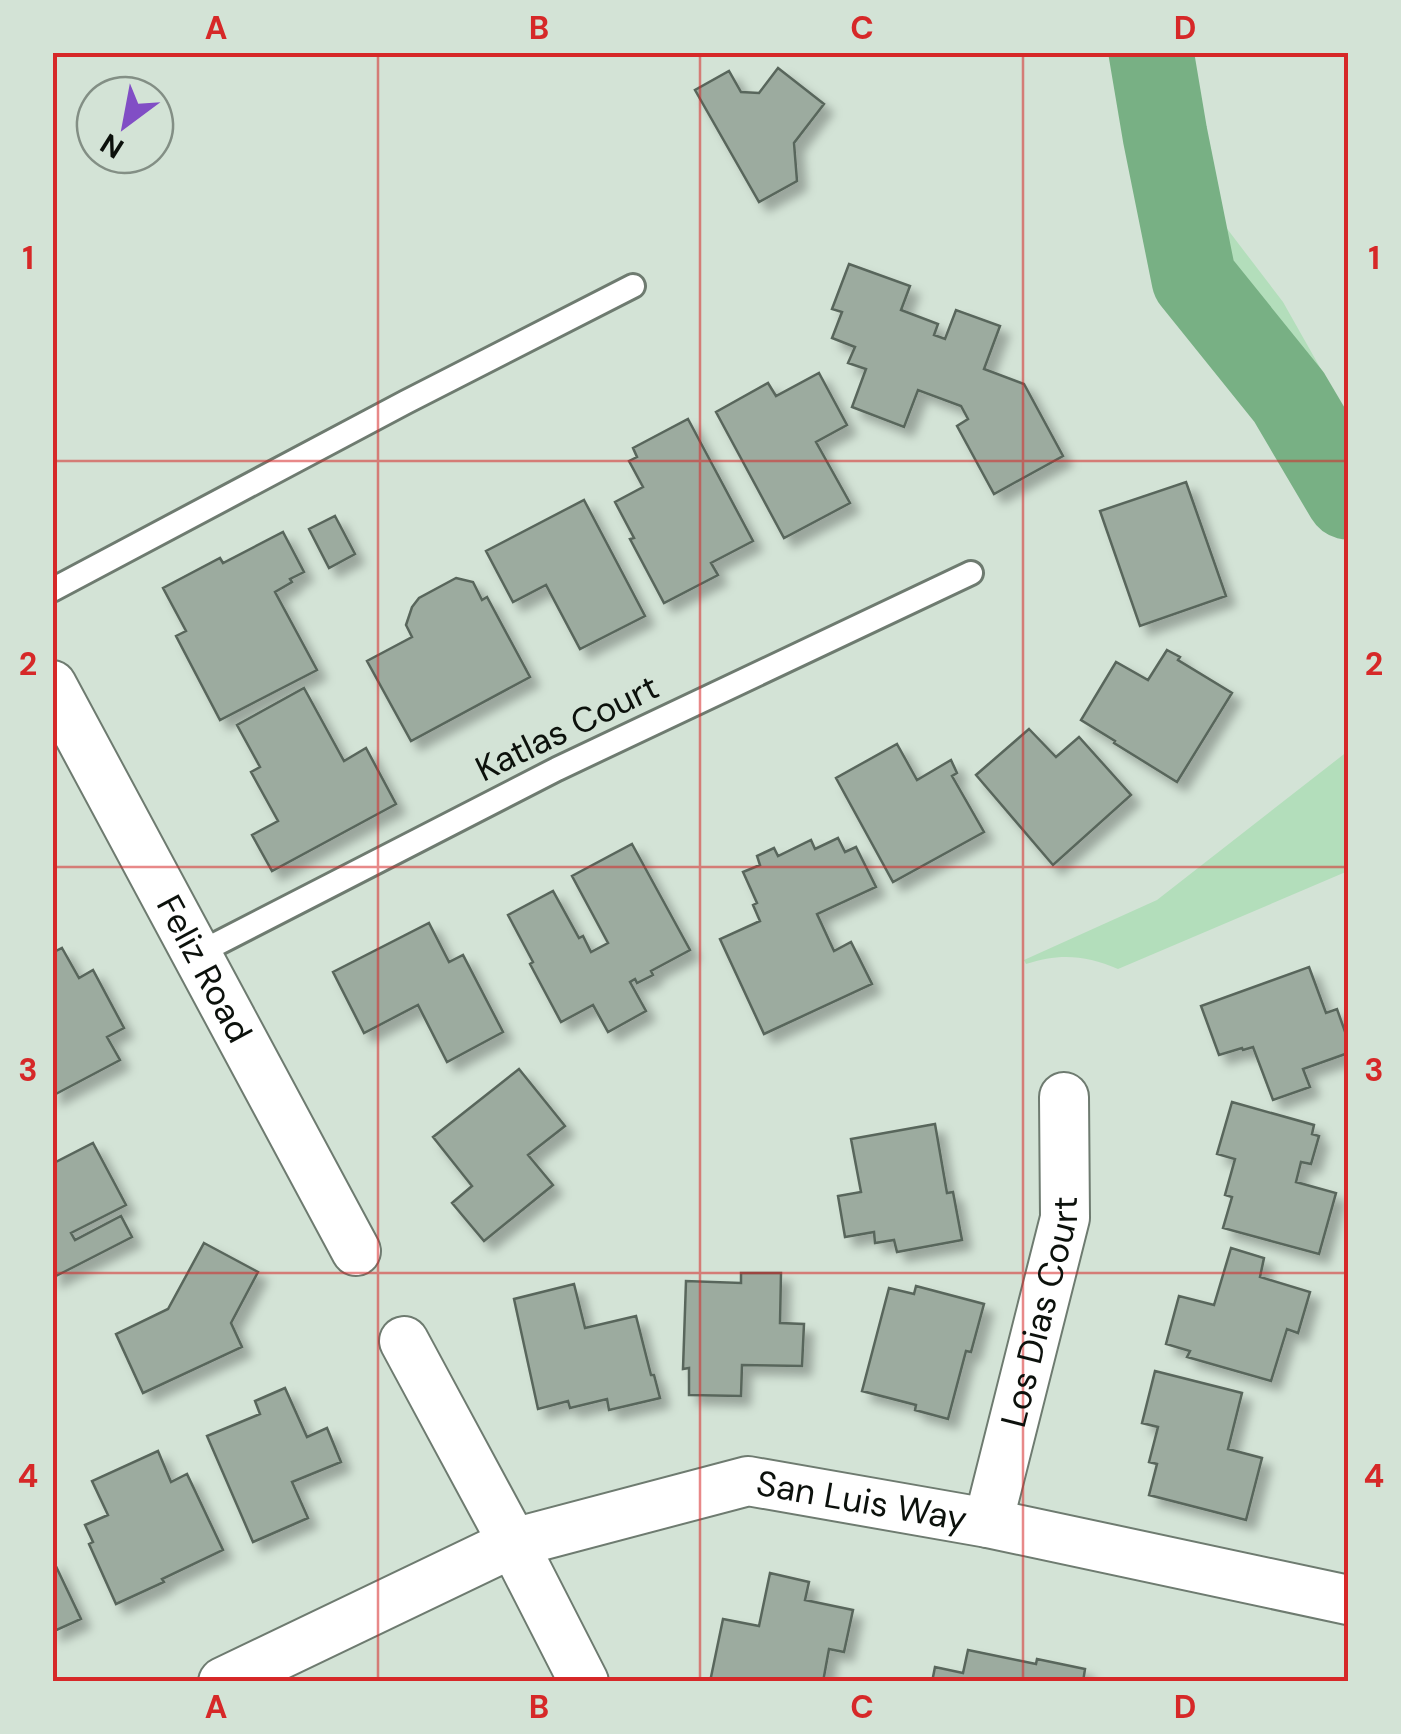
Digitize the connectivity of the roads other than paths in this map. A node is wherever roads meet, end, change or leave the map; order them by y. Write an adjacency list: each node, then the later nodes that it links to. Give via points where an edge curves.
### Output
1 (633, 286): 3 (lane)
2 (972, 573): 5 (lane, Katlas Court, via 557,769)
3 (52, 590)
4 (52, 685): 5 (street, Feliz Road)
5 (197, 954): 7 (street, Feliz Road)
6 (1064, 1097): 9 (street, Los Dias Court, via 1065,1218)
7 (356, 1251)
8 (404, 1341): 10 (street)
9 (988, 1523): 10 (street, San Luis Way, via 748,1481); 11 (street, San Luis Way)
10 (513, 1543): 12 (street, San Luis Way); 13 (street)
11 (1348, 1600)
12 (224, 1682)
13 (584, 1682)

